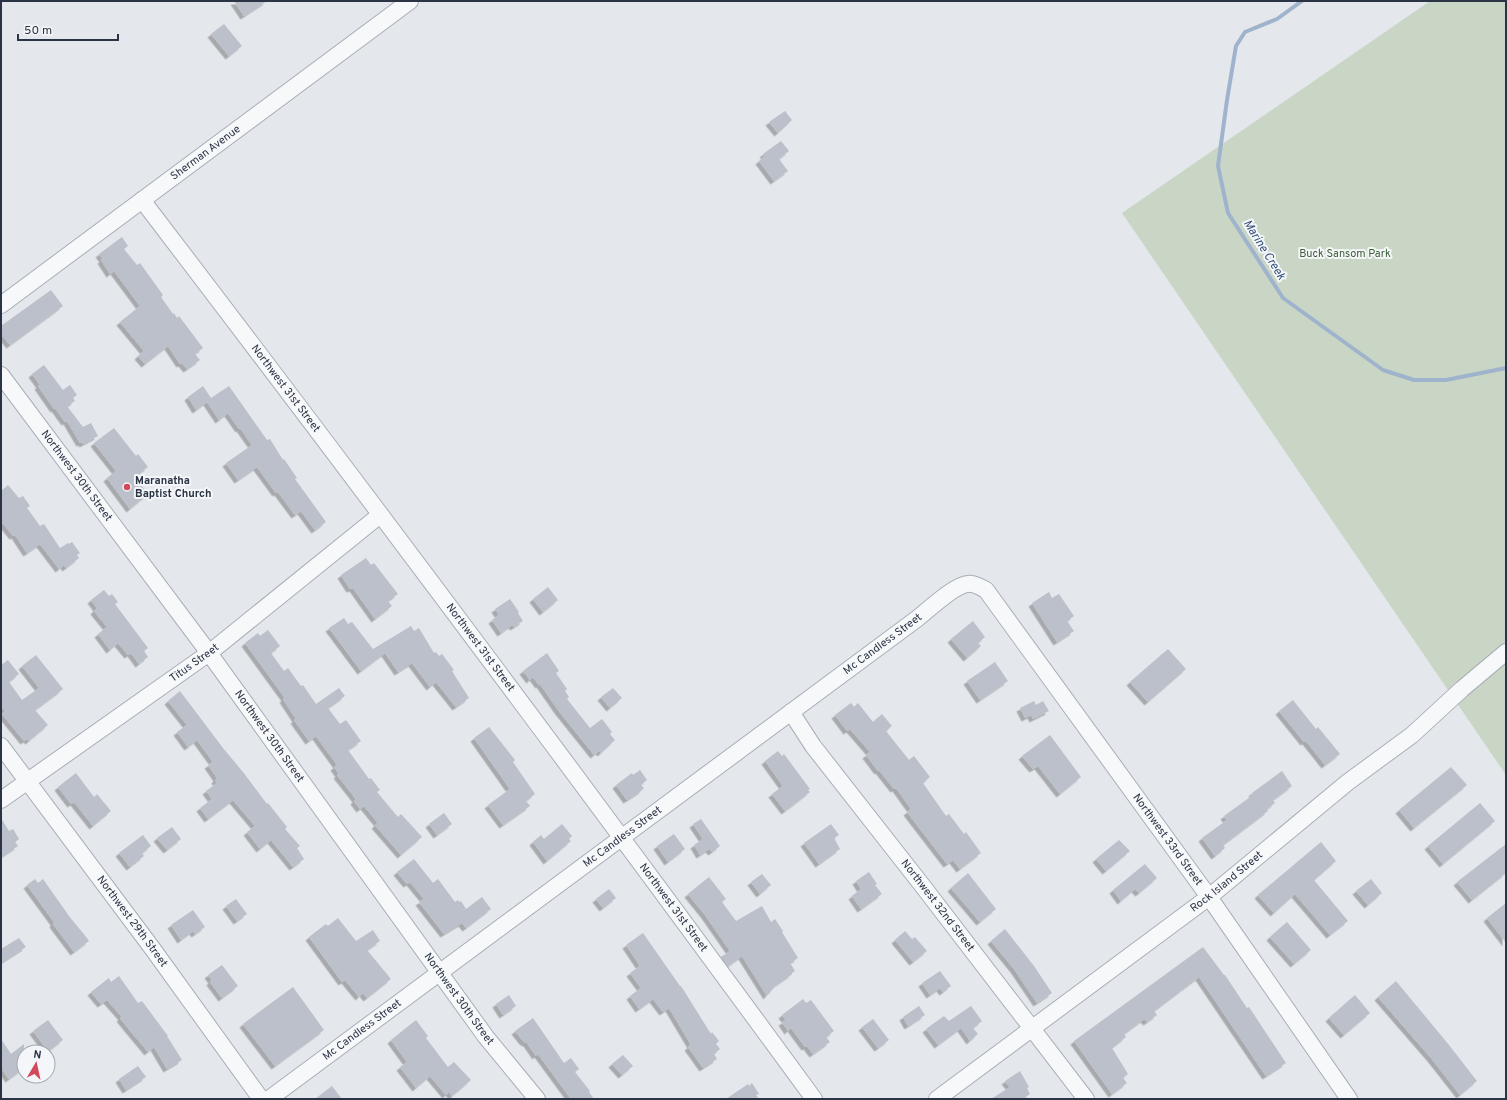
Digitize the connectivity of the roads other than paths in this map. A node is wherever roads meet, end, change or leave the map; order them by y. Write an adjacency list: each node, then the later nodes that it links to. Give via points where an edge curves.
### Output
1 (410, 1): 2 (street, Sherman Avenue)
2 (142, 200): 3 (street, Sherman Avenue); 5 (street, Northwest 31st Street)
3 (1, 305)
4 (1, 375): 8 (street, Northwest 30th Street)
5 (380, 515): 8 (street, Titus Street); 13 (street, Northwest 31st Street)
6 (979, 586): 9 (street, Mc Candless Street, via 969,583 960,585); 14 (street, Northwest 33rd Street, via 986,590)
7 (1506, 652): 14 (street, Rock Island Street, via 1412,735 1348,782)
8 (209, 653): 11 (street, Titus Street); 15 (street, Northwest 30th Street)
9 (791, 712): 13 (street, Mc Candless Street); 16 (street, Northwest 32nd Street, via 813,746)
10 (1, 746): 11 (street, Northwest 29th Street)
11 (27, 781): 12 (street, Titus Street); 17 (street, Northwest 29th Street)
12 (1, 800)
13 (621, 838): 15 (street, Mc Candless Street); 20 (street, Northwest 31st Street)
14 (1209, 897): 16 (street, Rock Island Street); 23 (street, Northwest 33rd Street)
15 (439, 972): 18 (street, Mc Candless Street); 19 (street, Northwest 30th Street, via 486,1037)
16 (1032, 1028): 21 (street, Rock Island Street); 22 (street, Northwest 32nd Street)
17 (261, 1099)
18 (269, 1099)
19 (537, 1099)
20 (814, 1099)
21 (937, 1099)
22 (1086, 1099)
23 (1349, 1099)

